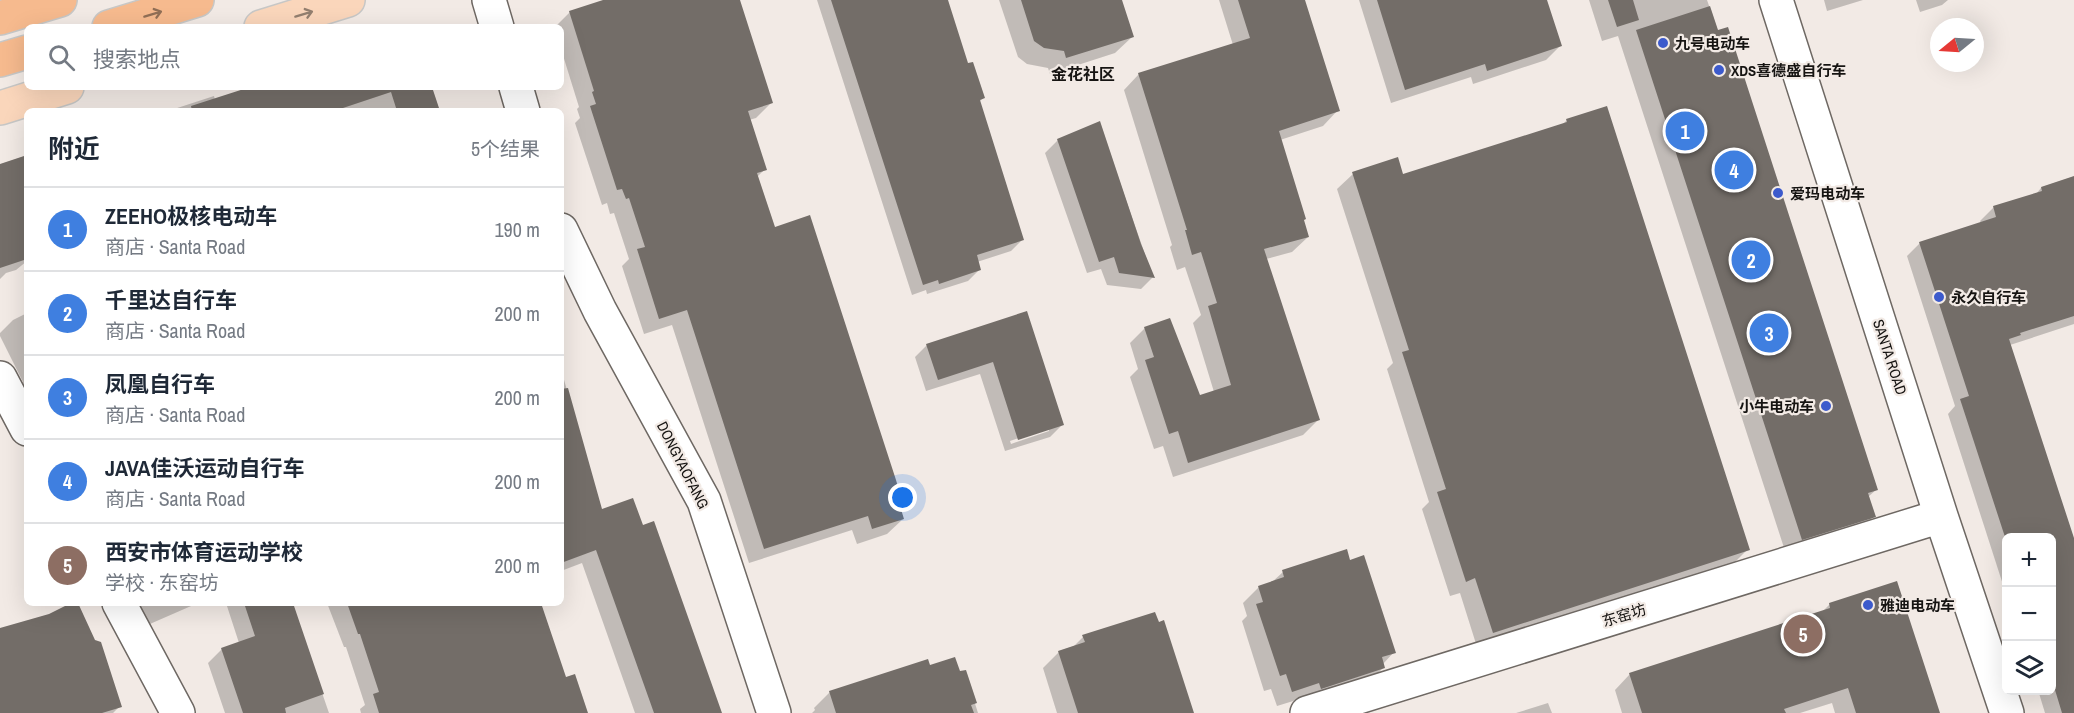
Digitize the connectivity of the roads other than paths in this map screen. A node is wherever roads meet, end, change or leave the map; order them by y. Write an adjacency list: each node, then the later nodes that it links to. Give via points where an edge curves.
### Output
1 (60, 0): 6 (highway)
2 (197, 0): 7 (highway, one-way to 2)
3 (348, 0): 8 (main road, one-way to 3)
4 (489, 0): 9 (street)
5 (1776, 0): 19 (street, SANTA ROAD)
6 (0, 18)
7 (118, 24)
8 (271, 24)
9 (496, 24)
10 (24, 53): 11 (highway)
11 (0, 60)
12 (57, 90): 14 (main road)
13 (517, 90): 15 (street)
14 (0, 108)
15 (522, 108)
16 (564, 236): 22 (street, DONGYAOFANG, via 600,311 704,501)
17 (0, 378): 18 (street)
18 (24, 423)
19 (1941, 516): 23 (street, 东窑坊); 24 (street, SANTA ROAD)
20 (121, 606): 21 (street)
21 (178, 713)
22 (774, 713)
23 (1307, 713)
24 (2007, 713)

